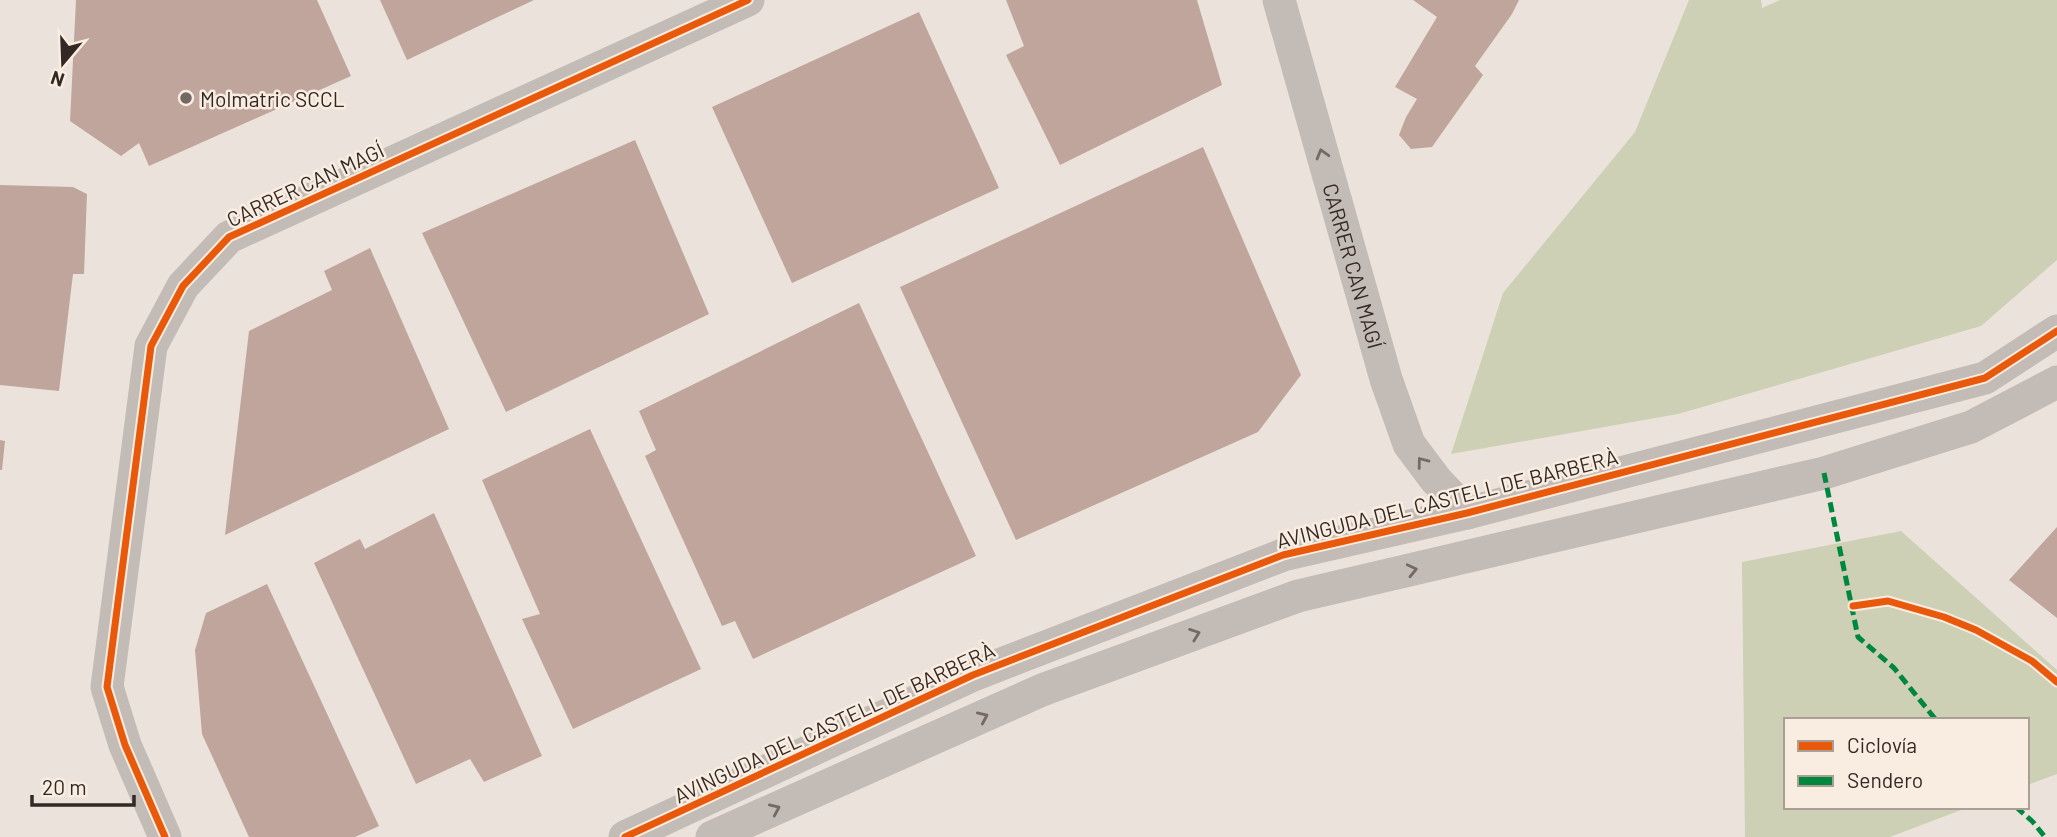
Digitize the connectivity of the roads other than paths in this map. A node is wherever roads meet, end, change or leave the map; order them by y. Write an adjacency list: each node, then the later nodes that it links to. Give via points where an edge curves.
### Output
1 (748, 0): 6 (street, CARRER CAN MAGÍ, via 229,237 183,286 151,346 107,687 125,745)
2 (1279, 0): 5 (street, CARRER CAN MAGÍ, one-way to 2, via 1409,444 1386,379)
3 (2057, 331): 5 (street, AVINGUDA DEL CASTELL DE BARBERÀ, via 1985,378)
4 (2057, 382): 8 (street, one-way to 4, via 1042,690 1298,596 1824,473 1971,427)
5 (1468, 513): 7 (street, AVINGUDA DEL CASTELL DE BARBERÀ, via 1283,555 973,675)
6 (165, 837)
7 (625, 837)
8 (712, 837)

